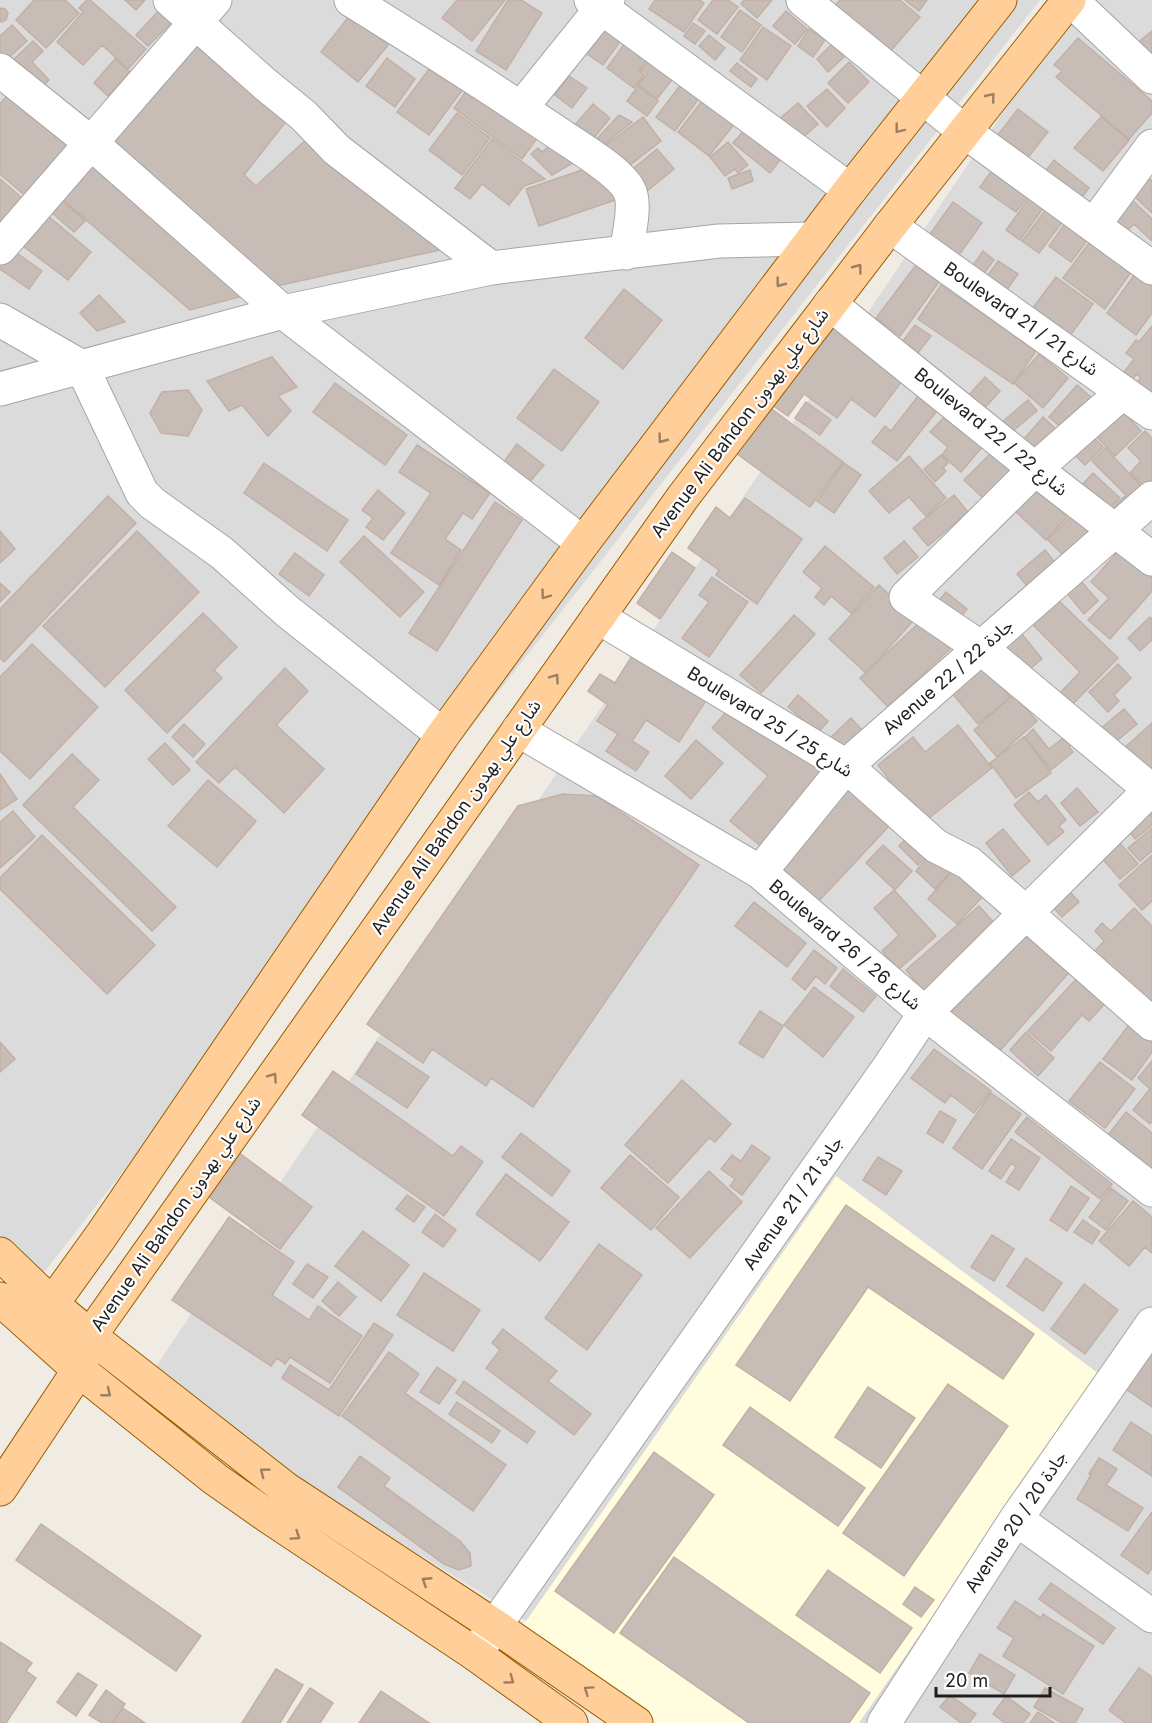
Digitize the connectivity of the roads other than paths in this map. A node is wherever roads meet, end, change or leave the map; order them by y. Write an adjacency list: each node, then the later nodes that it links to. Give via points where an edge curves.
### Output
1 (170, 0): 7 (street)
2 (351, 0): 11 (street)
3 (802, 0): 10 (street)
4 (1000, 0): 10 (main road)
5 (1070, 0): 9 (street); 12 (main road, Avenue Ali Bahdon شارع علي بهدون, one-way to 5)
6 (601, 3): 11 (street); 15 (street)
7 (205, 11): 13 (street); 21 (street, via 265,84 337,150)
8 (0, 70): 13 (street)
9 (1152, 77)
10 (923, 98): 12 (street); 15 (main road, one-way to 15)
11 (521, 108): 20 (street, via 597,159 629,190 632,203)
12 (964, 131): 16 (street); 17 (main road, Avenue Ali Bahdon شارع علي بهدون)
13 (91, 143): 19 (street); 24 (street)
14 (1152, 146): 16 (street)
15 (850, 190): 18 (main road)
16 (1094, 225): 22 (street)
17 (890, 226): 23 (main road, Avenue Ali Bahdon شارع علي بهدون, one-way to 17); 28 (street, Boulevard 21 / شارع 21)
18 (813, 239): 20 (street, via 719,241); 33 (main road, one-way to 33)
19 (0, 248)
20 (626, 253): 21 (street)
21 (491, 268): 24 (street)
22 (1152, 268)
23 (830, 304): 30 (street, Boulevard 22 / شارع 22); 35 (main road, Avenue Ali Bahdon شارع علي بهدون)
24 (283, 312): 26 (street); 33 (street)
25 (0, 320): 26 (street)
26 (82, 367): 27 (street); 38 (street, via 142,493)
27 (0, 389)
28 (1123, 392): 29 (street, Boulevard 21 / شارع 21); 30 (street)
29 (1152, 413)
30 (1035, 469): 32 (street, Boulevard 22 / شارع 22); 36 (street, via 906,597)
31 (1152, 498): 32 (street, Avenue 22 / جادة 22)
32 (1115, 531): 34 (street, Boulevard 22 / شارع 22); 36 (street, Avenue 22 / جادة 22)
33 (583, 543): 38 (main road, one-way to 38)
34 (1152, 560)
35 (598, 617): 37 (main road, Avenue Ali Bahdon شارع علي بهدون, one-way to 35); 39 (street, Boulevard 25 / شارع 25)
36 (981, 648): 39 (street, Avenue 22 / جادة 22); 40 (street)
37 (518, 730): 41 (street, Boulevard 26 / شارع 26); 50 (main road, Avenue Ali Bahdon شارع علي بهدون, one-way to 37)
38 (442, 735): 48 (main road)
39 (846, 766): 41 (street, Avenue 22 / جادة 22); 42 (street, Boulevard 25 / شارع 25, via 936,846 969,863)
40 (1151, 789): 42 (street, Avenue 21 / جادة 21)
41 (760, 872): 43 (street, Boulevard 26 / شارع 26)
42 (1026, 912): 43 (street, Avenue 21 / جادة 21); 44 (street, Boulevard 25 / شارع 25)
43 (925, 1012): 45 (street, Boulevard 26 / شارع 26); 55 (street, Avenue 21 / جادة 21)
44 (1152, 1024)
45 (1152, 1190)
46 (0, 1254): 48 (main road)
47 (0, 1299): 51 (main road)
48 (52, 1304): 50 (main road); 51 (main road, Avenue Ali Bahdon شارع علي بهدون)
49 (1152, 1324): 53 (street, Avenue 20 / جادة 20)
50 (90, 1336): 51 (main road, Avenue Ali Bahdon شارع علي بهدون); 55 (main road, one-way to 50, via 286,1489)
51 (78, 1370): 52 (main road); 56 (main road, one-way to 56, via 214,1479)
52 (0, 1490)
53 (1016, 1519): 54 (street); 59 (street, Avenue 20 / جادة 20)
54 (1152, 1616)
55 (495, 1626): 56 (street, Avenue 21 / جادة 21); 58 (main road, one-way to 55)
56 (475, 1654): 57 (main road, one-way to 57)
57 (571, 1723)
58 (636, 1723)
59 (884, 1723)

